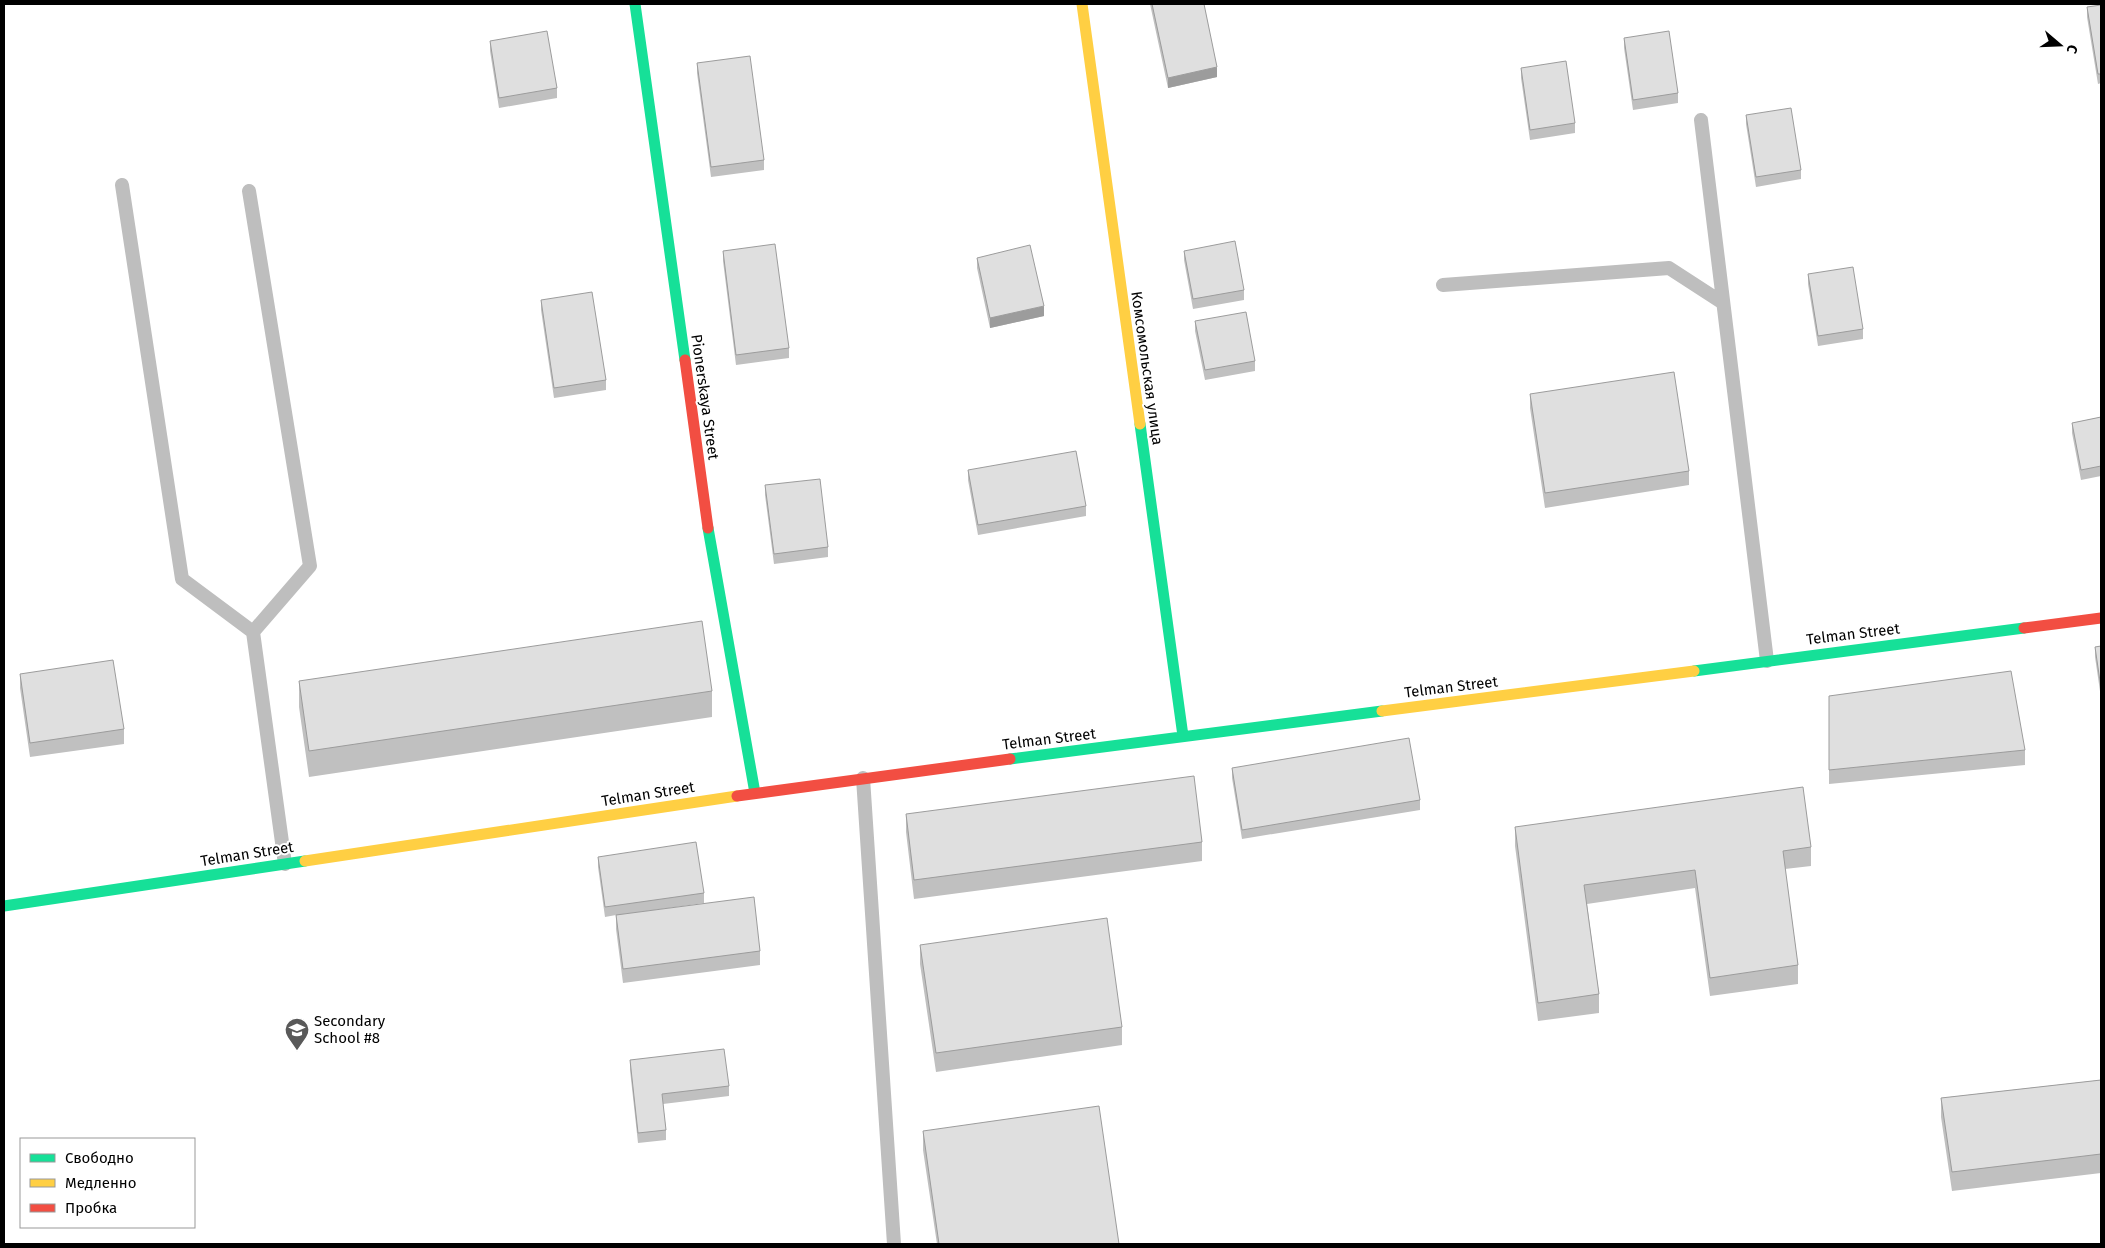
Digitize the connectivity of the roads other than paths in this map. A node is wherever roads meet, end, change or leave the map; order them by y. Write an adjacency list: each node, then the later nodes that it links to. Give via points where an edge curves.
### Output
1 (635, 4): 13 (street, Pionerskaya Street, via 712,554)
2 (1082, 4): 11 (street, Комсомольская улица)
3 (1701, 120): 7 (lane)
4 (122, 186): 9 (lane, via 182,579)
5 (249, 191): 9 (lane, via 310,566)
6 (1443, 285): 7 (lane, via 1669,268)
7 (1723, 303): 10 (lane)
8 (2101, 618): 10 (street, Telman Street)
9 (253, 632): 14 (lane)
10 (1767, 661): 11 (street, Telman Street)
11 (1183, 736): 12 (street, Telman Street)
12 (863, 778): 13 (street, Telman Street); 16 (lane)
13 (755, 793): 14 (street, Telman Street)
14 (286, 864): 15 (street, Telman Street)
15 (4, 906)
16 (894, 1244)

